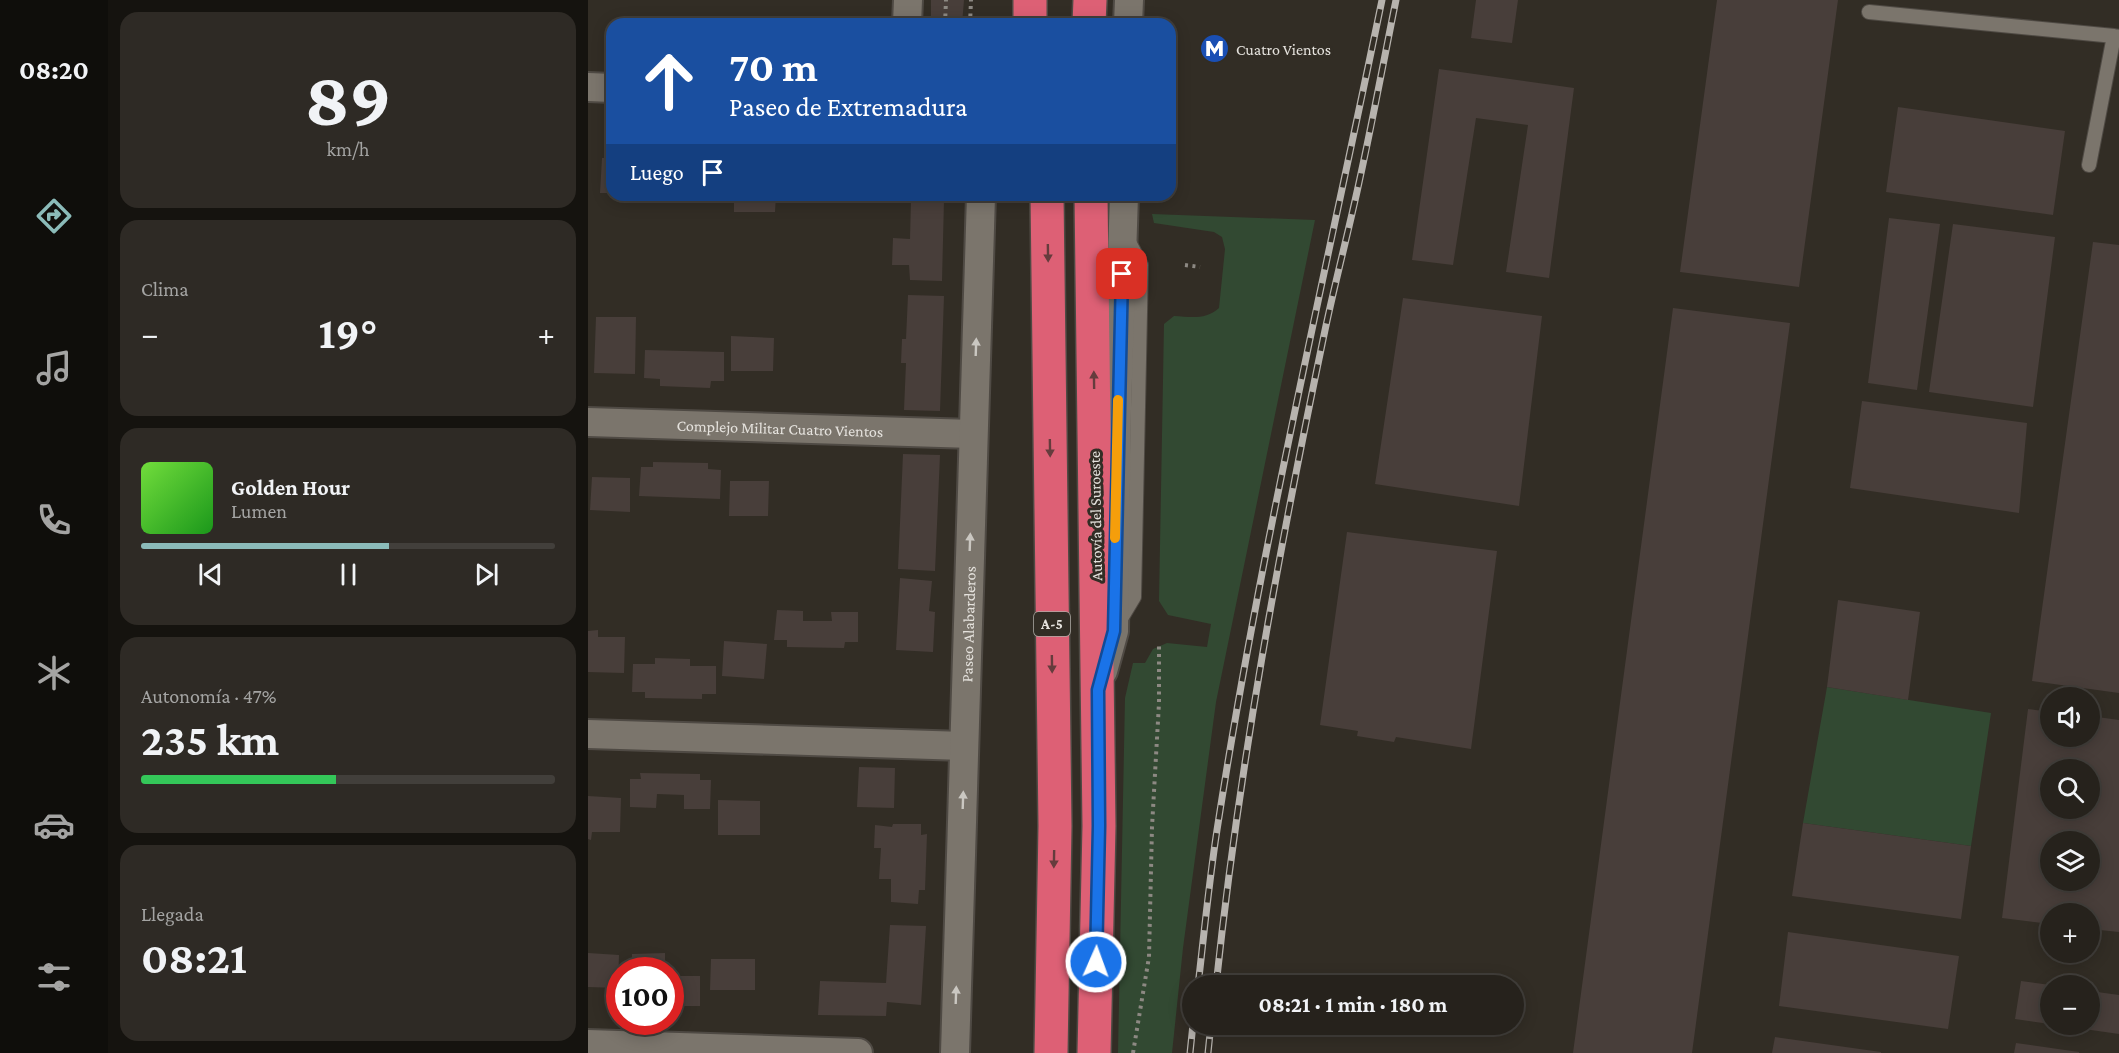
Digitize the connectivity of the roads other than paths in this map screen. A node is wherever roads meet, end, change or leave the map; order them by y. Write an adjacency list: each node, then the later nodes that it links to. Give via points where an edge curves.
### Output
1 (908, 0): 7 (street)
2 (1030, 0): 8 (highway)
3 (1052, 0): 9 (highway)
4 (1089, 0): 10 (highway)
5 (1129, 0): 11 (street)
6 (1869, 12): 12 (lane)
7 (908, 18)
8 (1030, 18)
9 (1051, 18)
10 (1089, 18)
11 (1128, 18)
12 (2116, 37): 15 (lane)
13 (588, 87): 14 (street)
14 (606, 88)
15 (2089, 165)
16 (981, 201): 21 (street, Paseo Alabarderos, one-way to 16)
17 (1047, 201): 28 (highway, A-5, one-way to 28, via 1055,826)
18 (1091, 201): 22 (highway, Autovía del Suroeste, one-way to 18)
19 (1124, 201): 22 (street, via 1114,631)
20 (588, 422): 21 (street, Complejo Militar Cuatro Vientos)
21 (973, 434): 24 (street, Paseo Alabarderos, one-way to 21)
22 (1098, 690): 29 (highway, Autovía del Suroeste)
23 (588, 734): 24 (street)
24 (964, 746): 27 (street, Paseo Alabarderos, one-way to 24)
25 (588, 1044): 26 (street)
26 (858, 1053)
27 (955, 1053)
28 (1051, 1053)
29 (1094, 1053)

